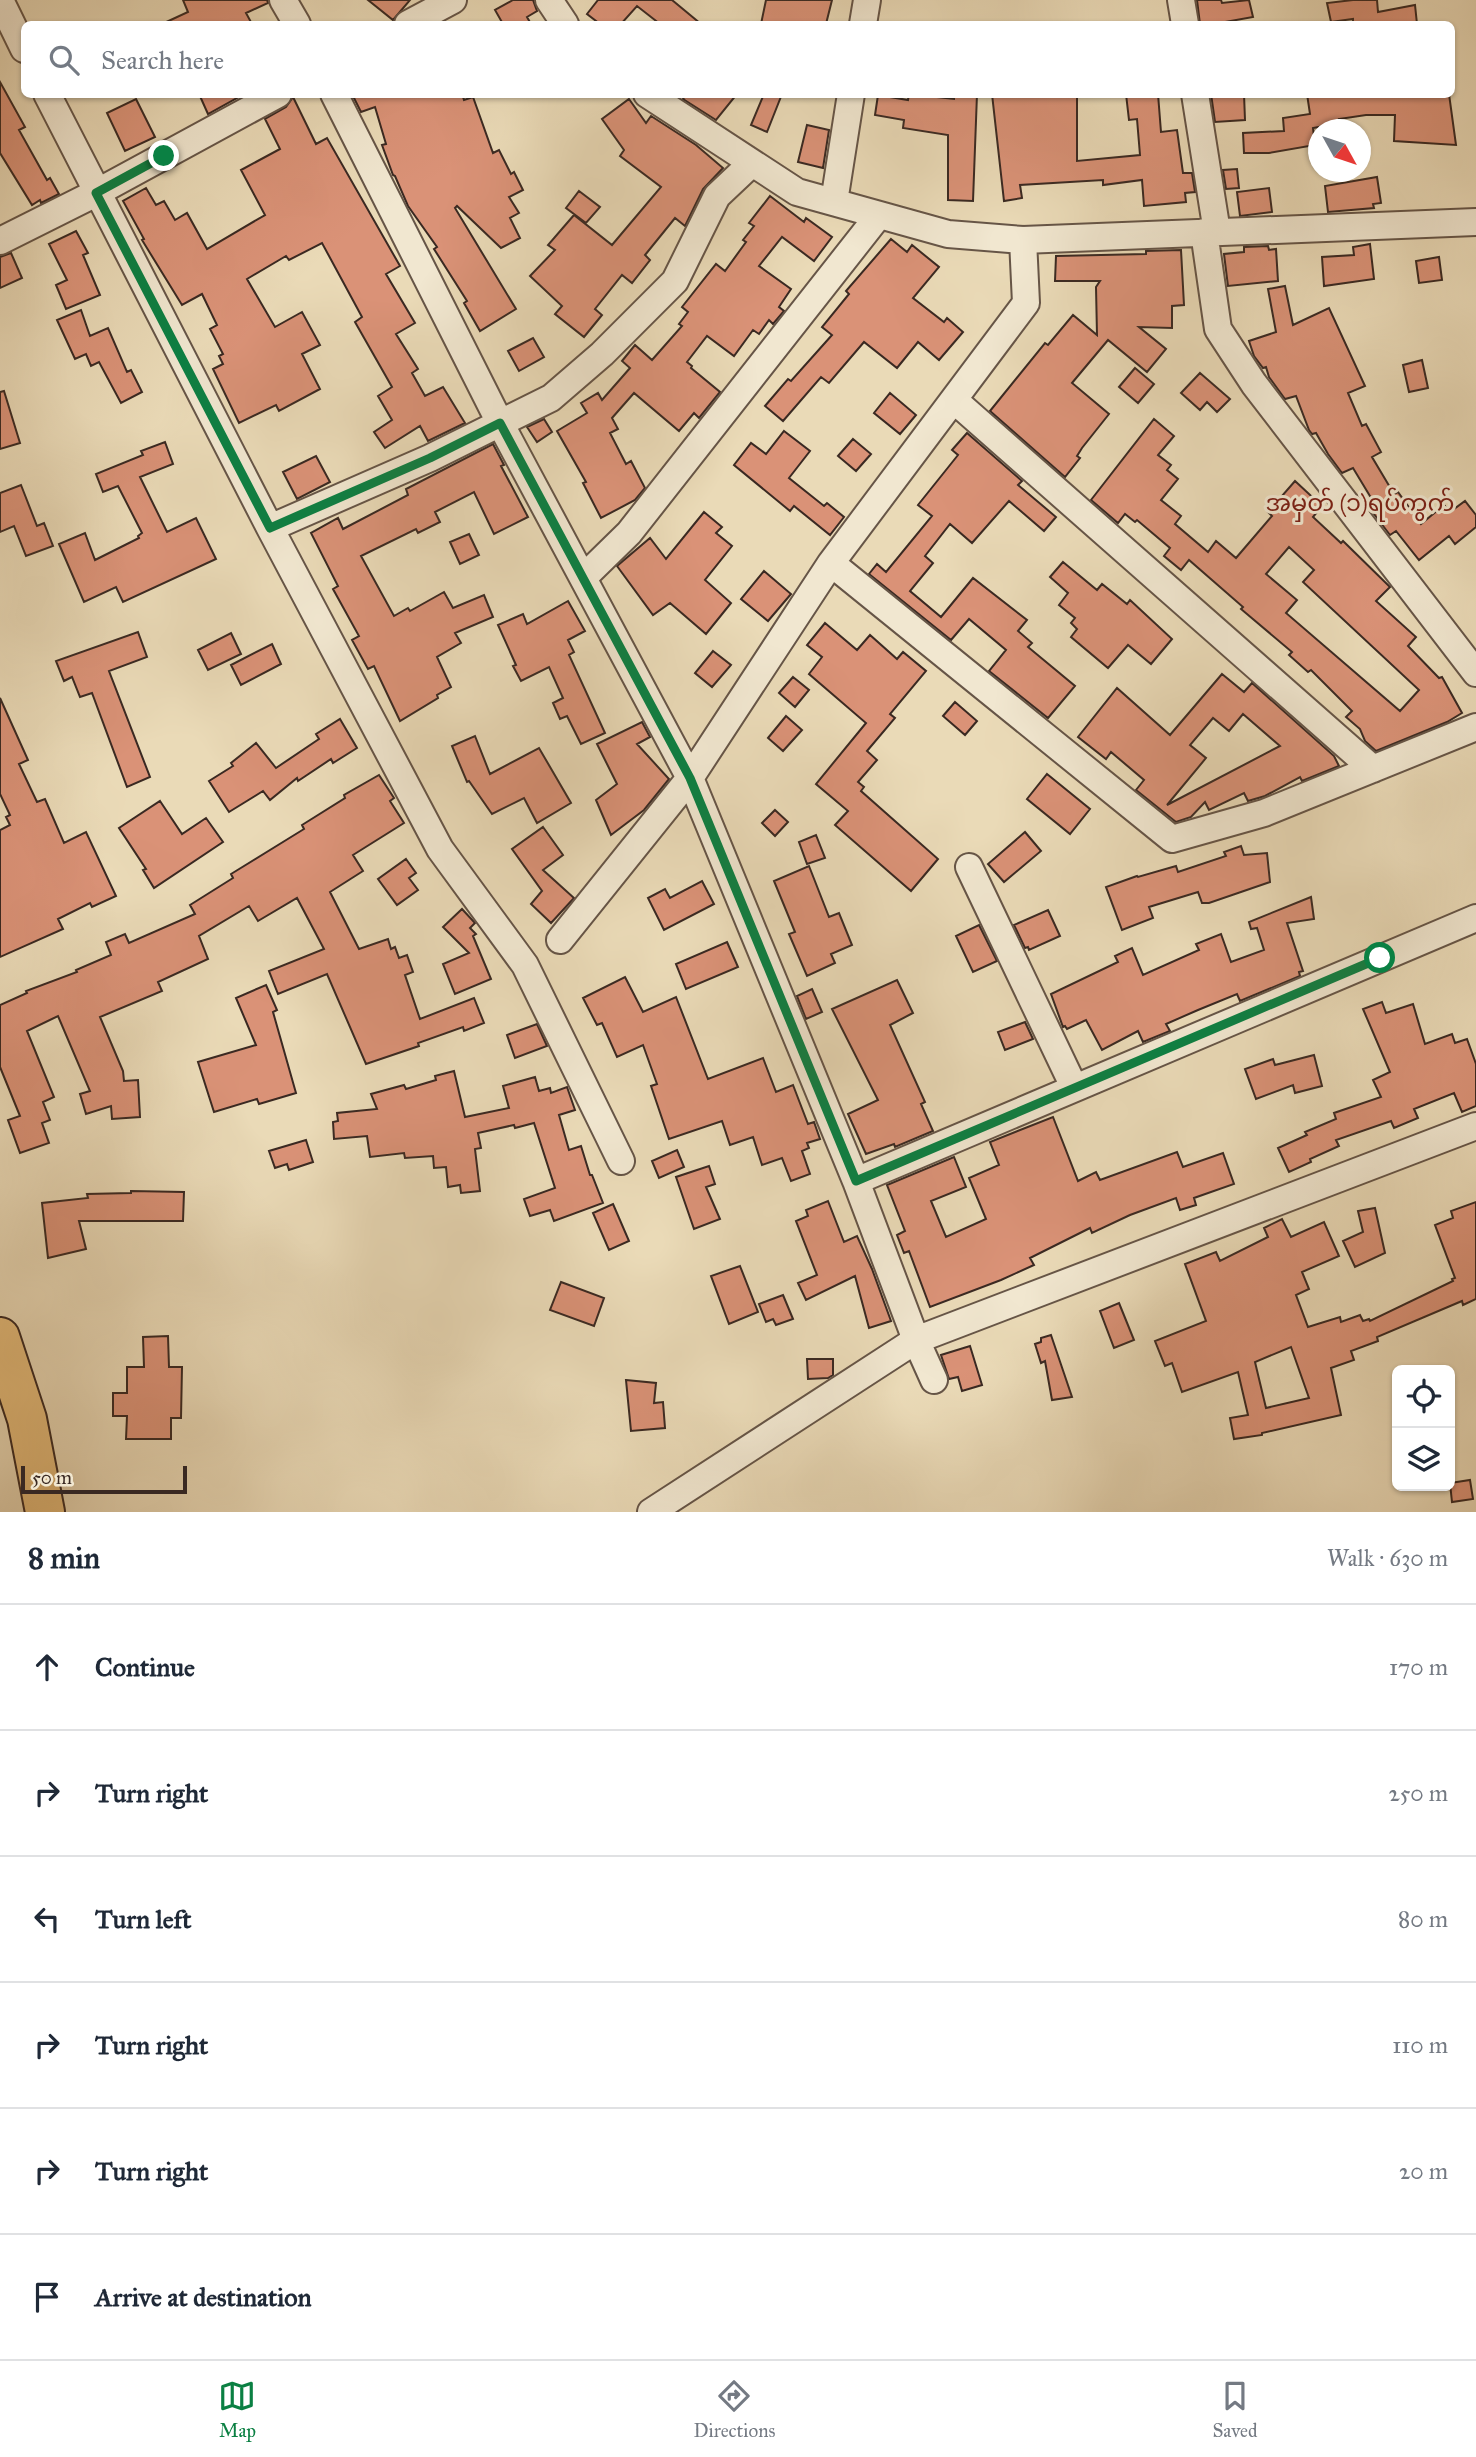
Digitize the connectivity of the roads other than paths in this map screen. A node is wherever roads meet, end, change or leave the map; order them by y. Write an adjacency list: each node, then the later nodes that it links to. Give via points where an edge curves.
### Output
1 (0, 0): 12 (street)
2 (283, 0): 7 (street)
3 (453, 0): 8 (street)
4 (550, 0): 9 (street)
5 (867, 0): 10 (street)
6 (1181, 0): 11 (street)
7 (295, 21)
8 (414, 21)
9 (563, 21)
10 (864, 21)
11 (1184, 21)
12 (21, 43)
13 (49, 98): 20 (street)
14 (271, 98): 20 (street)
15 (336, 98): 28 (street)
16 (653, 98): 19 (street)
17 (850, 98): 21 (street)
18 (1195, 98): 24 (street)
19 (752, 163): 21 (street, via 797,192); 28 (street, via 717,196 675,281 551,398)
20 (96, 193): 26 (street); 29 (street)
21 (834, 202): 22 (street)
22 (879, 215): 25 (street, via 948,234); 31 (street, via 629,533)
23 (1476, 222): 24 (street)
24 (1210, 232): 25 (street); 32 (street, via 1218,329 1254,384)
25 (1023, 240): 27 (street, via 1026,303)
26 (0, 241)
27 (954, 400): 30 (street); 34 (street)
28 (500, 423): 29 (street); 31 (street)
29 (270, 528): 41 (street, via 440,849 525,965)
30 (831, 563): 34 (street, via 1172,838 1264,813); 35 (street)
31 (584, 578): 35 (street)
32 (1476, 673)
33 (1476, 727): 34 (street)
34 (1373, 769)
35 (690, 778): 38 (street); 42 (street)
36 (969, 867): 39 (street)
37 (1476, 918): 39 (street)
38 (560, 940)
39 (1074, 1087): 42 (street)
40 (1476, 1126): 44 (street)
41 (621, 1161)
42 (856, 1181): 44 (street)
43 (0, 1337): 46 (highway, via 27,1419)
44 (916, 1340): 45 (street); 47 (street)
45 (934, 1380)
46 (45, 1512)
47 (651, 1512)

